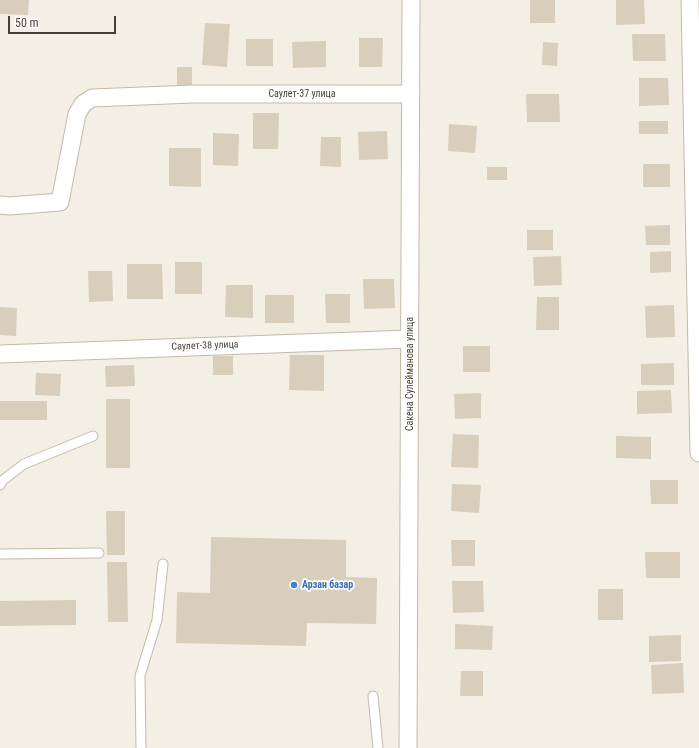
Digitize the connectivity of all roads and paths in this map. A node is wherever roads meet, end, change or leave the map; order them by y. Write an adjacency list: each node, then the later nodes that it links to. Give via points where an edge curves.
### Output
1 (411, 0): 3 (street, Сакена Сулейманова улица)
2 (690, 0): 8 (street)
3 (411, 94): 4 (street, Саулет-37 улица, via 193,94 92,98 83,104 77,114 60,202); 5 (street, Сакена Сулейманова улица)
4 (0, 205)
5 (410, 339): 6 (street, Саулет-38 улица); 16 (street, Сакена Сулейманова улица)
6 (0, 354)
7 (93, 436): 9 (lane, via 24,464 2,481)
8 (699, 453)
9 (0, 486)
10 (99, 553): 11 (lane)
11 (0, 554)
12 (163, 564): 14 (lane, via 157,620 140,676)
13 (373, 696): 15 (lane)
14 (141, 748)
15 (378, 748)
16 (408, 748)

